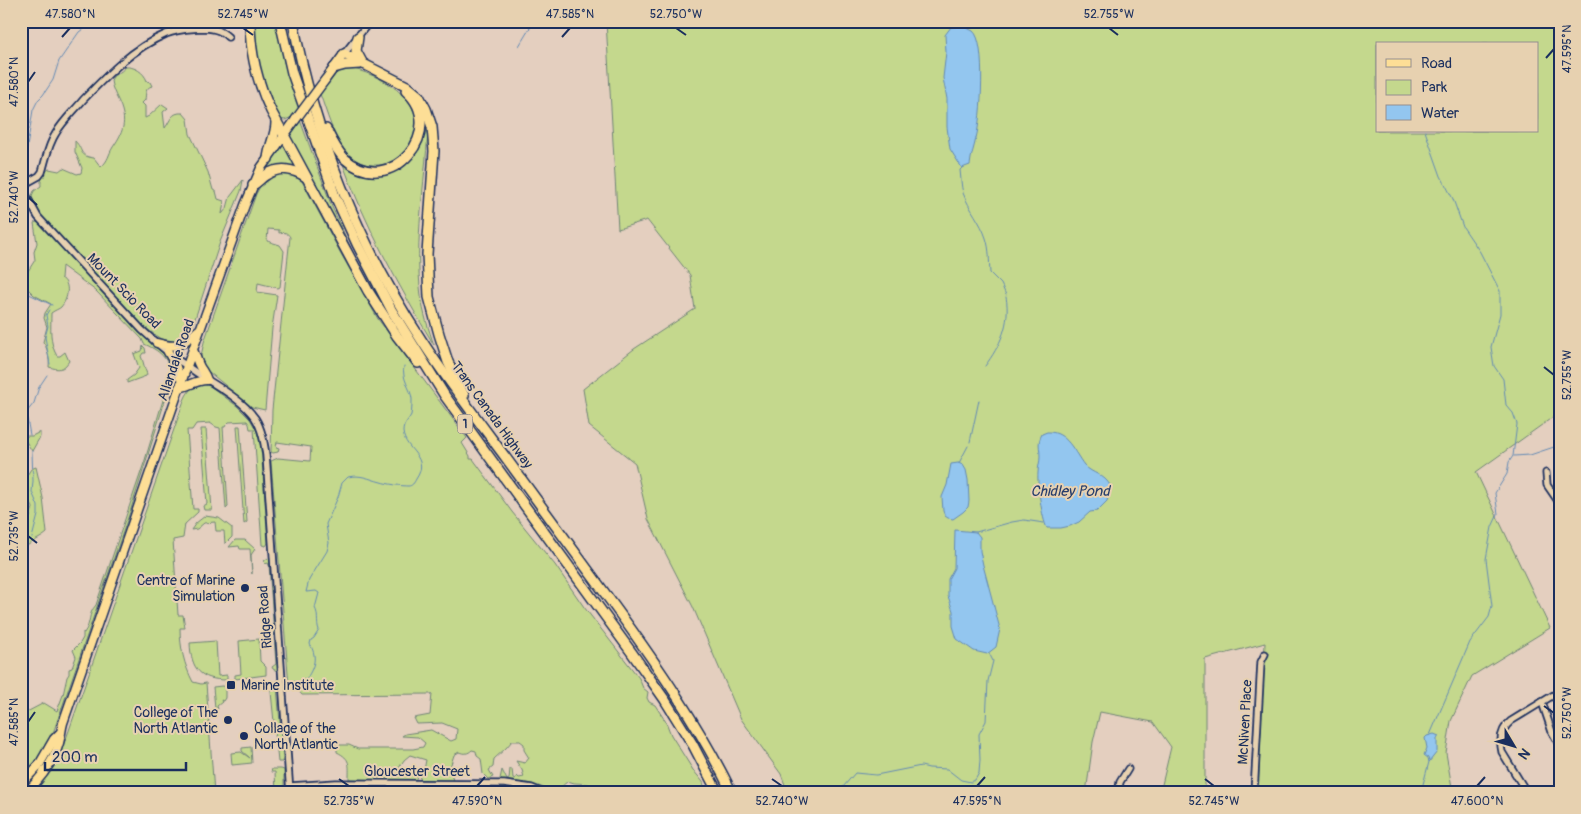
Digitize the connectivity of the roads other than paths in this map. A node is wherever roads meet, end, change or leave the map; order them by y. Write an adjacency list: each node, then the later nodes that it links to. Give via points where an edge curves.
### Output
1 (250, 21): 12 (highway, via 256,74)
2 (280, 21): 25 (highway, Trans Canada Highway / 1, via 292,73 346,222 392,311)
3 (293, 21): 11 (highway, Trans Canada Highway / 1)
4 (370, 21): 5 (street, Allandale Road)
5 (358, 36): 7 (street, Allandale Road); 8 (highway, via 356,51)
6 (228, 37): 17 (street, via 216,29 178,30 165,34 131,55 104,78 66,119 53,137 42,172)
7 (344, 54): 8 (highway); 9 (main road, Allandale Road)
8 (363, 64): 9 (highway); 10 (highway)
9 (334, 68): 13 (main road, Allandale Road, bridge)
10 (392, 79): 11 (highway, via 410,94 422,124 409,155 385,170 359,168 343,157); 26 (highway, via 418,96 432,127 434,151 427,254 429,297 448,362)
11 (312, 102): 26 (highway, Trans Canada Highway / 1, via 344,192 369,246 421,339)
12 (276, 122): 13 (highway); 14 (highway)
13 (284, 135): 14 (main road, Allandale Road); 15 (highway)
14 (268, 159): 16 (main road, Allandale Road)
15 (306, 177): 16 (highway, via 291,170 278,170 268,173); 25 (highway, via 381,312)
16 (253, 185): 18 (main road, Allandale Road)
17 (21, 186): 19 (street, Mount Scio Road, via 34,213 137,325)
18 (200, 329): 19 (main road, via 179,346); 20 (main road, Allandale Road)
19 (158, 343): 21 (street, Mount Scio Road)
20 (192, 350): 22 (main road, Allandale Road); 23 (main road)
21 (168, 352): 22 (street, Mount Scio Road); 24 (main road)
22 (187, 366): 23 (street, Mount Scio Road); 24 (main road, Allandale Road)
23 (207, 380): 24 (main road, via 198,380 187,386); 27 (street, Mount Scio Road, via 246,408 259,426)
24 (180, 384): 33 (main road, Allandale Road)
25 (444, 396): 42 (highway, Trans Canada Highway / 1, via 632,652 693,745)
26 (471, 410): 43 (highway, Trans Canada Highway / 1, via 636,636 685,708)
27 (263, 440): 37 (street, Ridge Road)
28 (1546, 472): 29 (street, via 1548,485)
29 (1560, 504)
30 (1265, 654): 45 (street, McNiven Place, via 1261,662)
31 (1560, 691): 32 (street)
32 (1542, 702): 34 (street); 38 (street, via 1506,726 1500,738 1502,752)
33 (60, 734): 36 (main road, Allandale Road, via 39,765); 39 (main road, Allandale Road, via 48,763)
34 (1560, 746)
35 (1128, 769): 44 (street)
36 (21, 784)
37 (290, 786): 40 (street, Ridge Road); 41 (street, Gloucester Street, via 336,783 504,784)
38 (1525, 790): 46 (street)
39 (26, 793)
40 (290, 793)
41 (543, 793)
42 (718, 793)
43 (732, 793)
44 (1118, 793)
45 (1254, 793)
46 (1514, 793)

